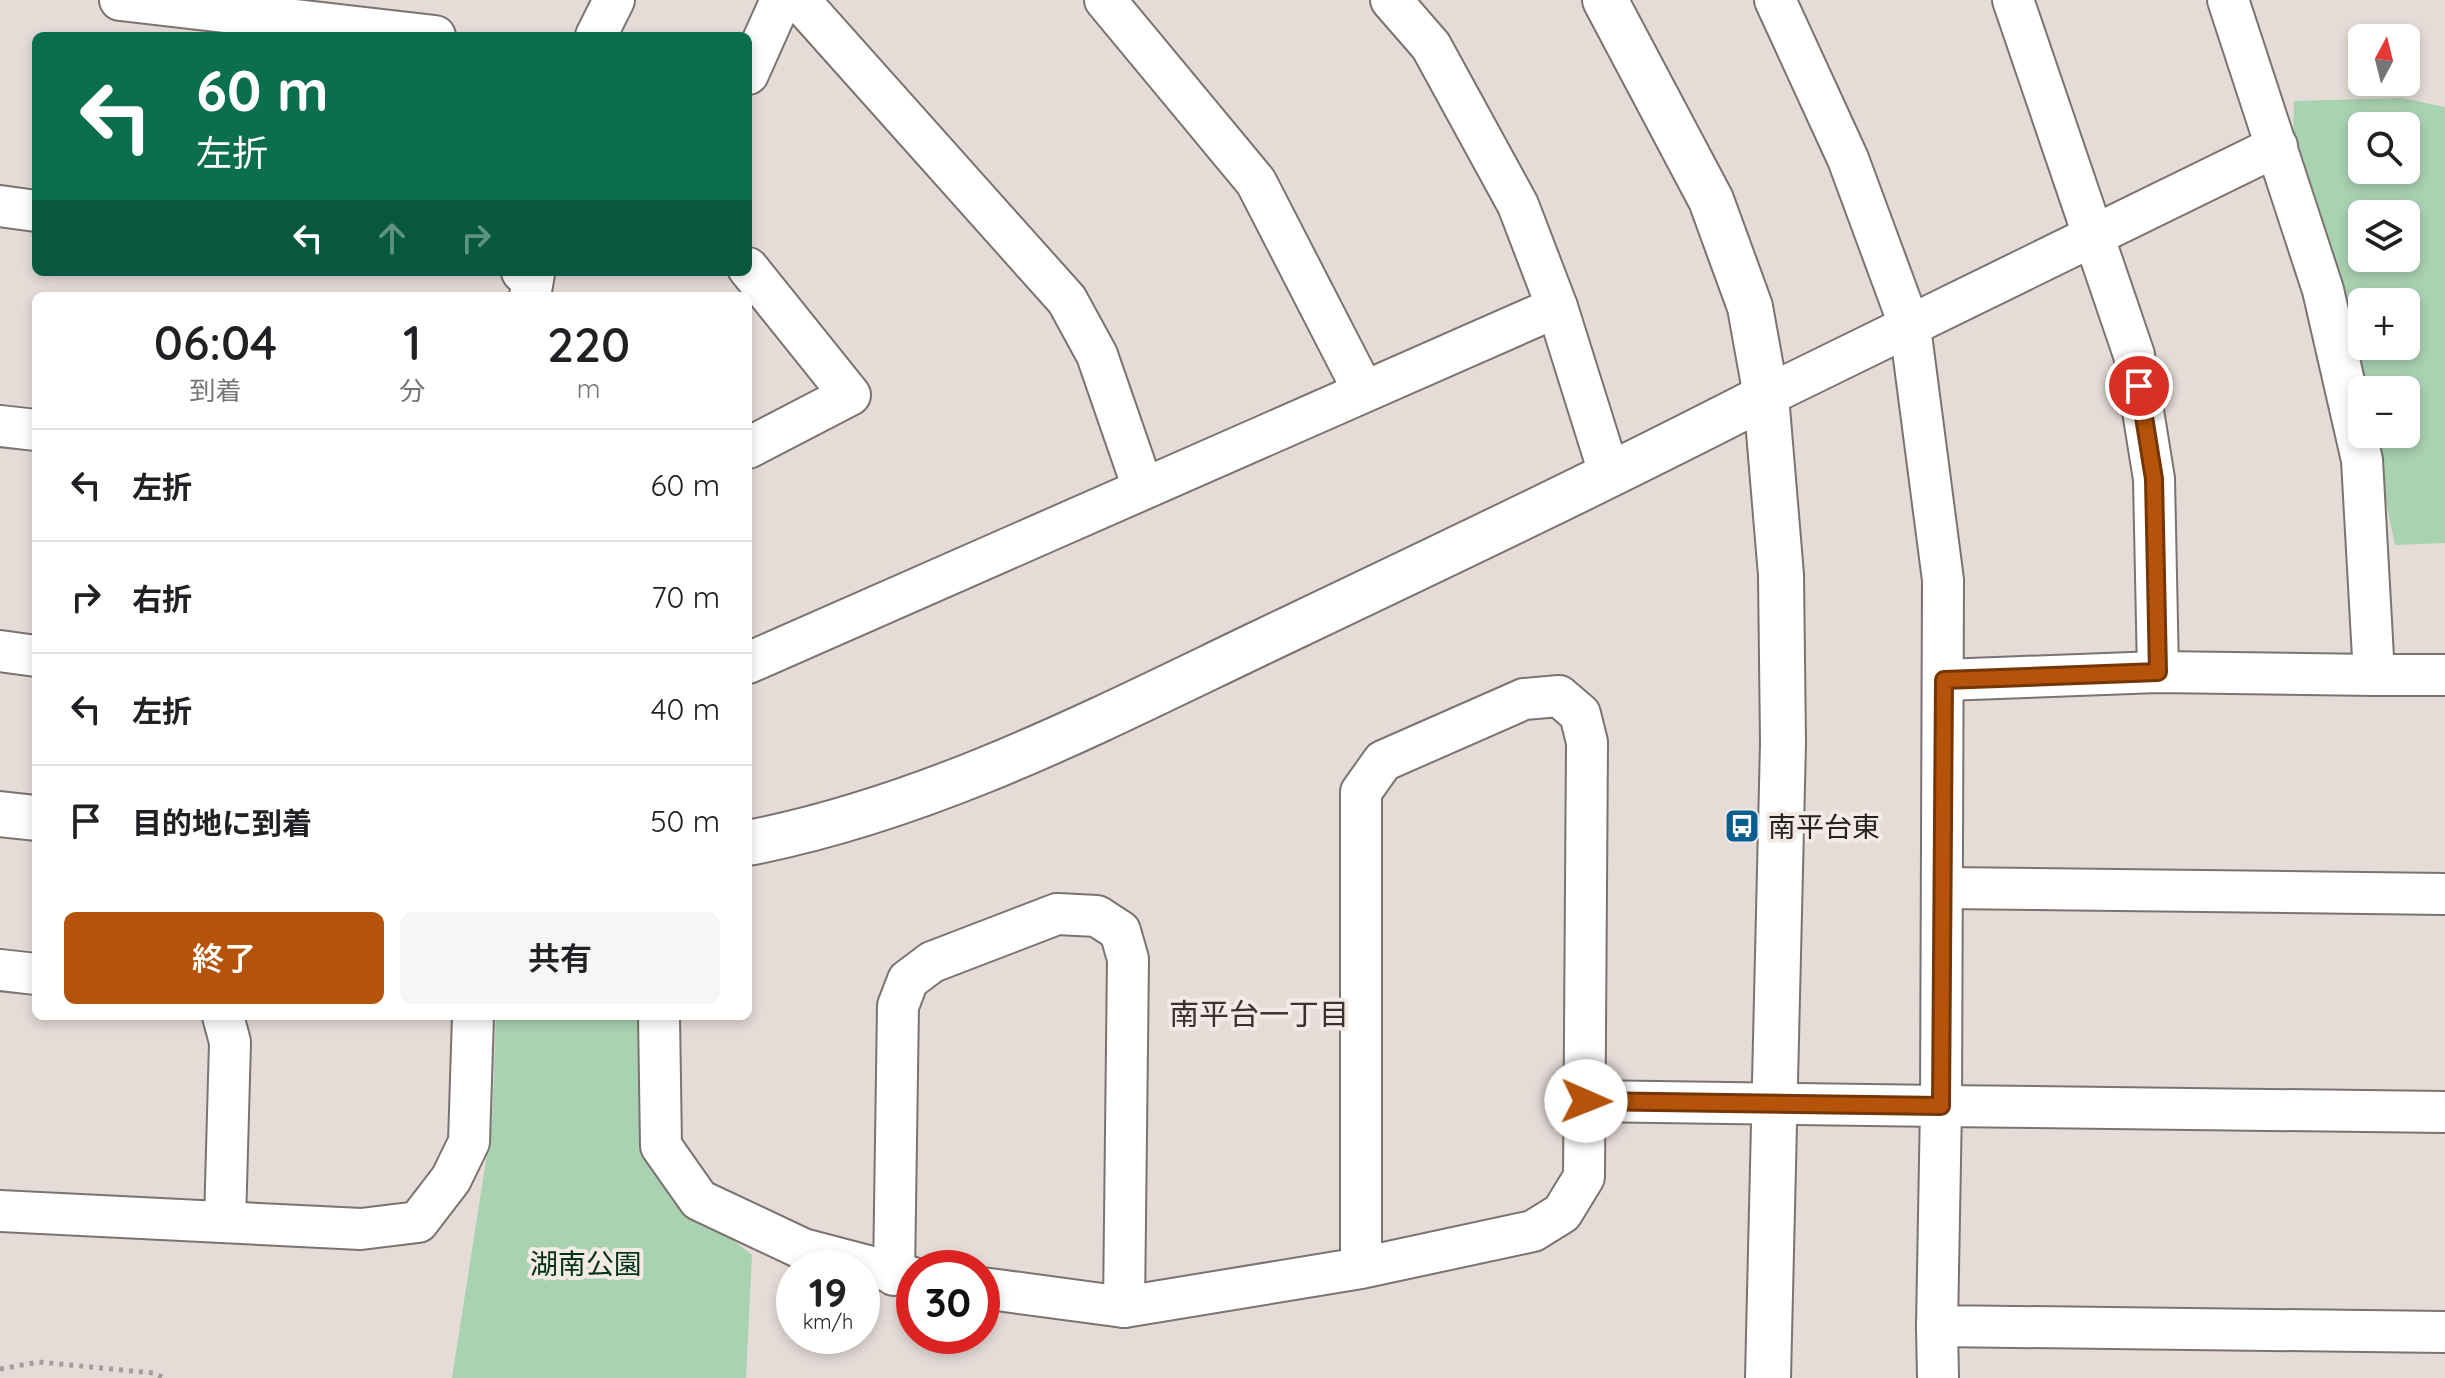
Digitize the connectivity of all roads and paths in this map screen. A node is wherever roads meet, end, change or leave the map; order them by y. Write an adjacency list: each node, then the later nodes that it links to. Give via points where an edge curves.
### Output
1 (120, 0): 11 (street)
2 (614, 0): 12 (street)
3 (781, 0): 13 (street)
4 (799, 0): 27 (street, via 1067,300 1097,355)
5 (1105, 0): 21 (street, via 1256,182)
6 (1391, 0): 19 (street, via 1431,46 1518,205)
7 (1605, 0): 22 (street, via 1711,200 1750,307)
8 (1775, 0): 20 (street, via 1848,159)
9 (2013, 0): 17 (street)
10 (2228, 0): 14 (street)
11 (400, 32)
12 (598, 32)
13 (752, 65)
14 (2277, 146): 17 (street); 32 (street, via 2323,290 2362,460)
15 (0, 206): 16 (street)
16 (32, 210)
17 (2094, 236): 20 (street); 31 (street, via 2134,355 2154,479)
18 (752, 273): 25 (street, via 850,395)
19 (1557, 307): 21 (street); 26 (street)
20 (1910, 327): 22 (street); 34 (street, via 1943,580)
21 (1363, 390): 27 (street)
22 (1766, 396): 26 (street); 46 (street, via 1781,575 1783,743)
23 (0, 426): 24 (street)
24 (32, 430)
25 (752, 446)
26 (1610, 476): 37 (street, via 1059,739 927,793 801,833)
27 (1143, 488): 30 (street)
28 (0, 651): 29 (street)
29 (32, 655)
30 (752, 661)
31 (2158, 672): 32 (street); 34 (street)
32 (2374, 675): 33 (street)
33 (2445, 675)
34 (1944, 680): 38 (street)
35 (0, 814): 36 (street)
36 (32, 818)
37 (752, 842)
38 (1944, 888): 39 (street); 47 (street)
39 (2445, 894)
40 (0, 970): 41 (street)
41 (32, 974)
42 (224, 1020): 50 (street, via 230,1042)
43 (473, 1020): 50 (street, via 469,1142 451,1179 418,1222 361,1229)
44 (659, 1020): 53 (street, via 661,1146 699,1200 803,1249)
45 (1586, 1101): 46 (street); 52 (street, via 1584,1177 1562,1213 1533,1231); 52 (street, via 1587,742 1580,714 1559,696 1524,699 1383,761 1361,792)
46 (1772, 1104): 47 (street); 60 (street)
47 (1941, 1106): 48 (street); 56 (street)
48 (2445, 1112)
49 (0, 1211): 50 (street)
50 (225, 1222)
51 (903, 1250): 55 (street, via 898,1006 908,980 932,962 1057,914 1097,916 1120,931 1128,959)
52 (1361, 1268): 55 (street)
53 (896, 1275)
54 (1000, 1290): 55 (street)
55 (1124, 1307)
56 (1937, 1326): 57 (street); 61 (street)
57 (2445, 1332)
58 (0, 1369): 59 (path, via 39,1362)
59 (165, 1378)
60 (1768, 1378)
61 (1938, 1378)

